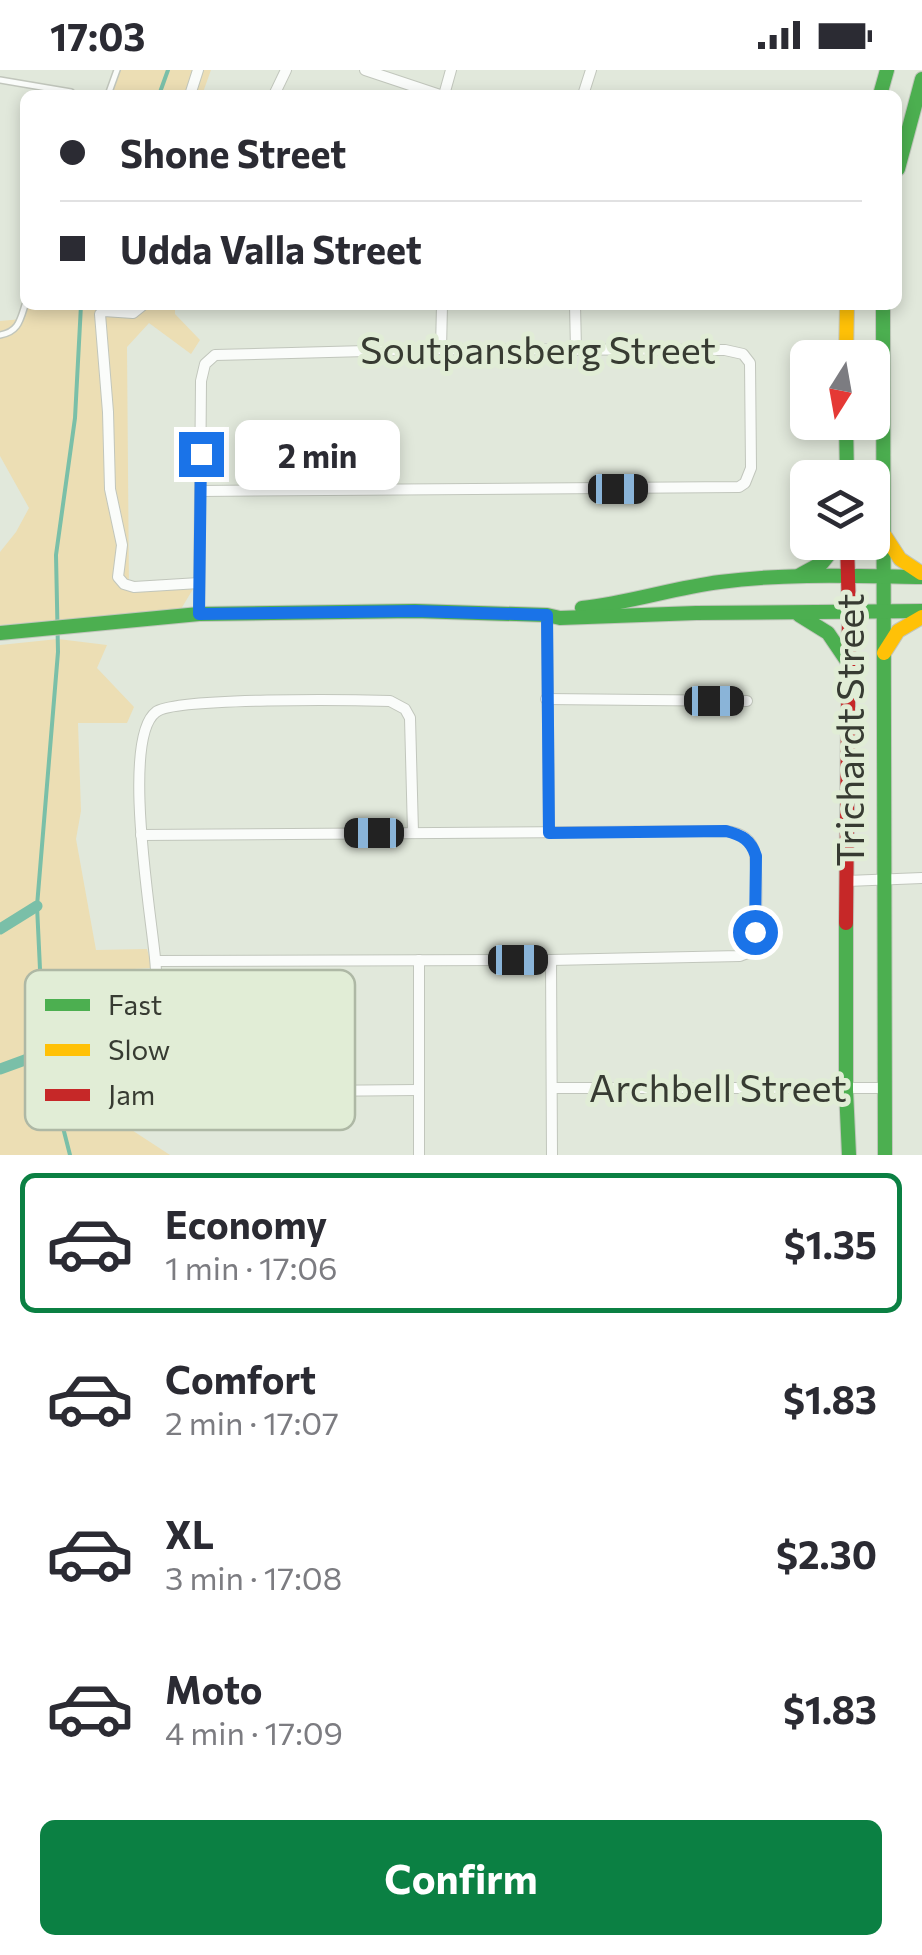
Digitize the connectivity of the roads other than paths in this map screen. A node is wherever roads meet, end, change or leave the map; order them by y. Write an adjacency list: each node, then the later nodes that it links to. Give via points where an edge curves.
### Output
1 (365, 70): 5 (street)
2 (922, 79): 6 (street)
3 (0, 80): 4 (lane)
4 (60, 90)
5 (427, 90)
6 (902, 153)
7 (24, 310): 14 (lane, via 19,326)
8 (96, 310): 9 (street); 28 (street, via 110,489 122,545 118,578 134,586)
9 (137, 310)
10 (442, 310): 16 (street)
11 (575, 310): 17 (street)
12 (847, 310): 15 (street)
13 (883, 310): 18 (street, Trichardt Street)
14 (0, 335)
15 (846, 340)
16 (441, 349): 17 (street, Soutpansberg Street); 19 (street, Soutpansberg Street, via 215,354 201,381)
17 (576, 350): 19 (street, Soutpansberg Street, via 742,354 752,372 745,483 732,489)
18 (882, 460)
19 (200, 490): 28 (street)
20 (890, 545): 24 (street)
21 (825, 560): 27 (street)
22 (848, 560): 25 (street, Trichardt Street)
23 (882, 560): 26 (street, Trichardt Street)
24 (922, 575): 26 (street)
25 (848, 576): 26 (street); 27 (street); 30 (street, Trichardt Street)
26 (882, 576): 31 (street, Trichardt Street)
27 (790, 578): 34 (street, via 708,584)
28 (200, 583): 32 (street)
29 (792, 612): 30 (street); 34 (street); 37 (street, via 826,628)
30 (850, 612): 31 (street); 37 (street, Trichardt Street)
31 (883, 612): 33 (street); 36 (street, Trichardt Street)
32 (199, 614): 34 (street); 35 (street)
33 (922, 614): 36 (street, via 898,632)
34 (547, 615): 38 (street)
35 (0, 633)
36 (884, 655): 44 (street, Trichardt Street)
37 (849, 666): 45 (street, Trichardt Street)
38 (546, 699): 39 (street); 41 (street)
39 (747, 701)
40 (414, 832): 41 (street); 42 (street); 42 (street, via 410,718 398,704 382,700 209,702 156,711 140,747)
41 (549, 833): 47 (street, via 726,831 747,839 756,856 754,941 747,953)
42 (140, 835): 48 (street)
43 (922, 878): 44 (street)
44 (884, 880): 45 (street); 51 (street, Trichardt Street)
45 (847, 881): 53 (street, Trichardt Street)
46 (419, 960): 47 (street); 48 (street); 52 (street)
47 (552, 960): 50 (street)
48 (156, 961): 49 (street)
49 (157, 970)
50 (552, 1088): 53 (street, Archbell Street); 56 (street)
51 (885, 1088): 53 (street, Archbell Street); 58 (street, Trichardt Street)
52 (418, 1090): 54 (street); 55 (street)
53 (846, 1090): 57 (street, Trichardt Street)
54 (355, 1091)
55 (419, 1155)
56 (552, 1155)
57 (849, 1155)
58 (885, 1155)

